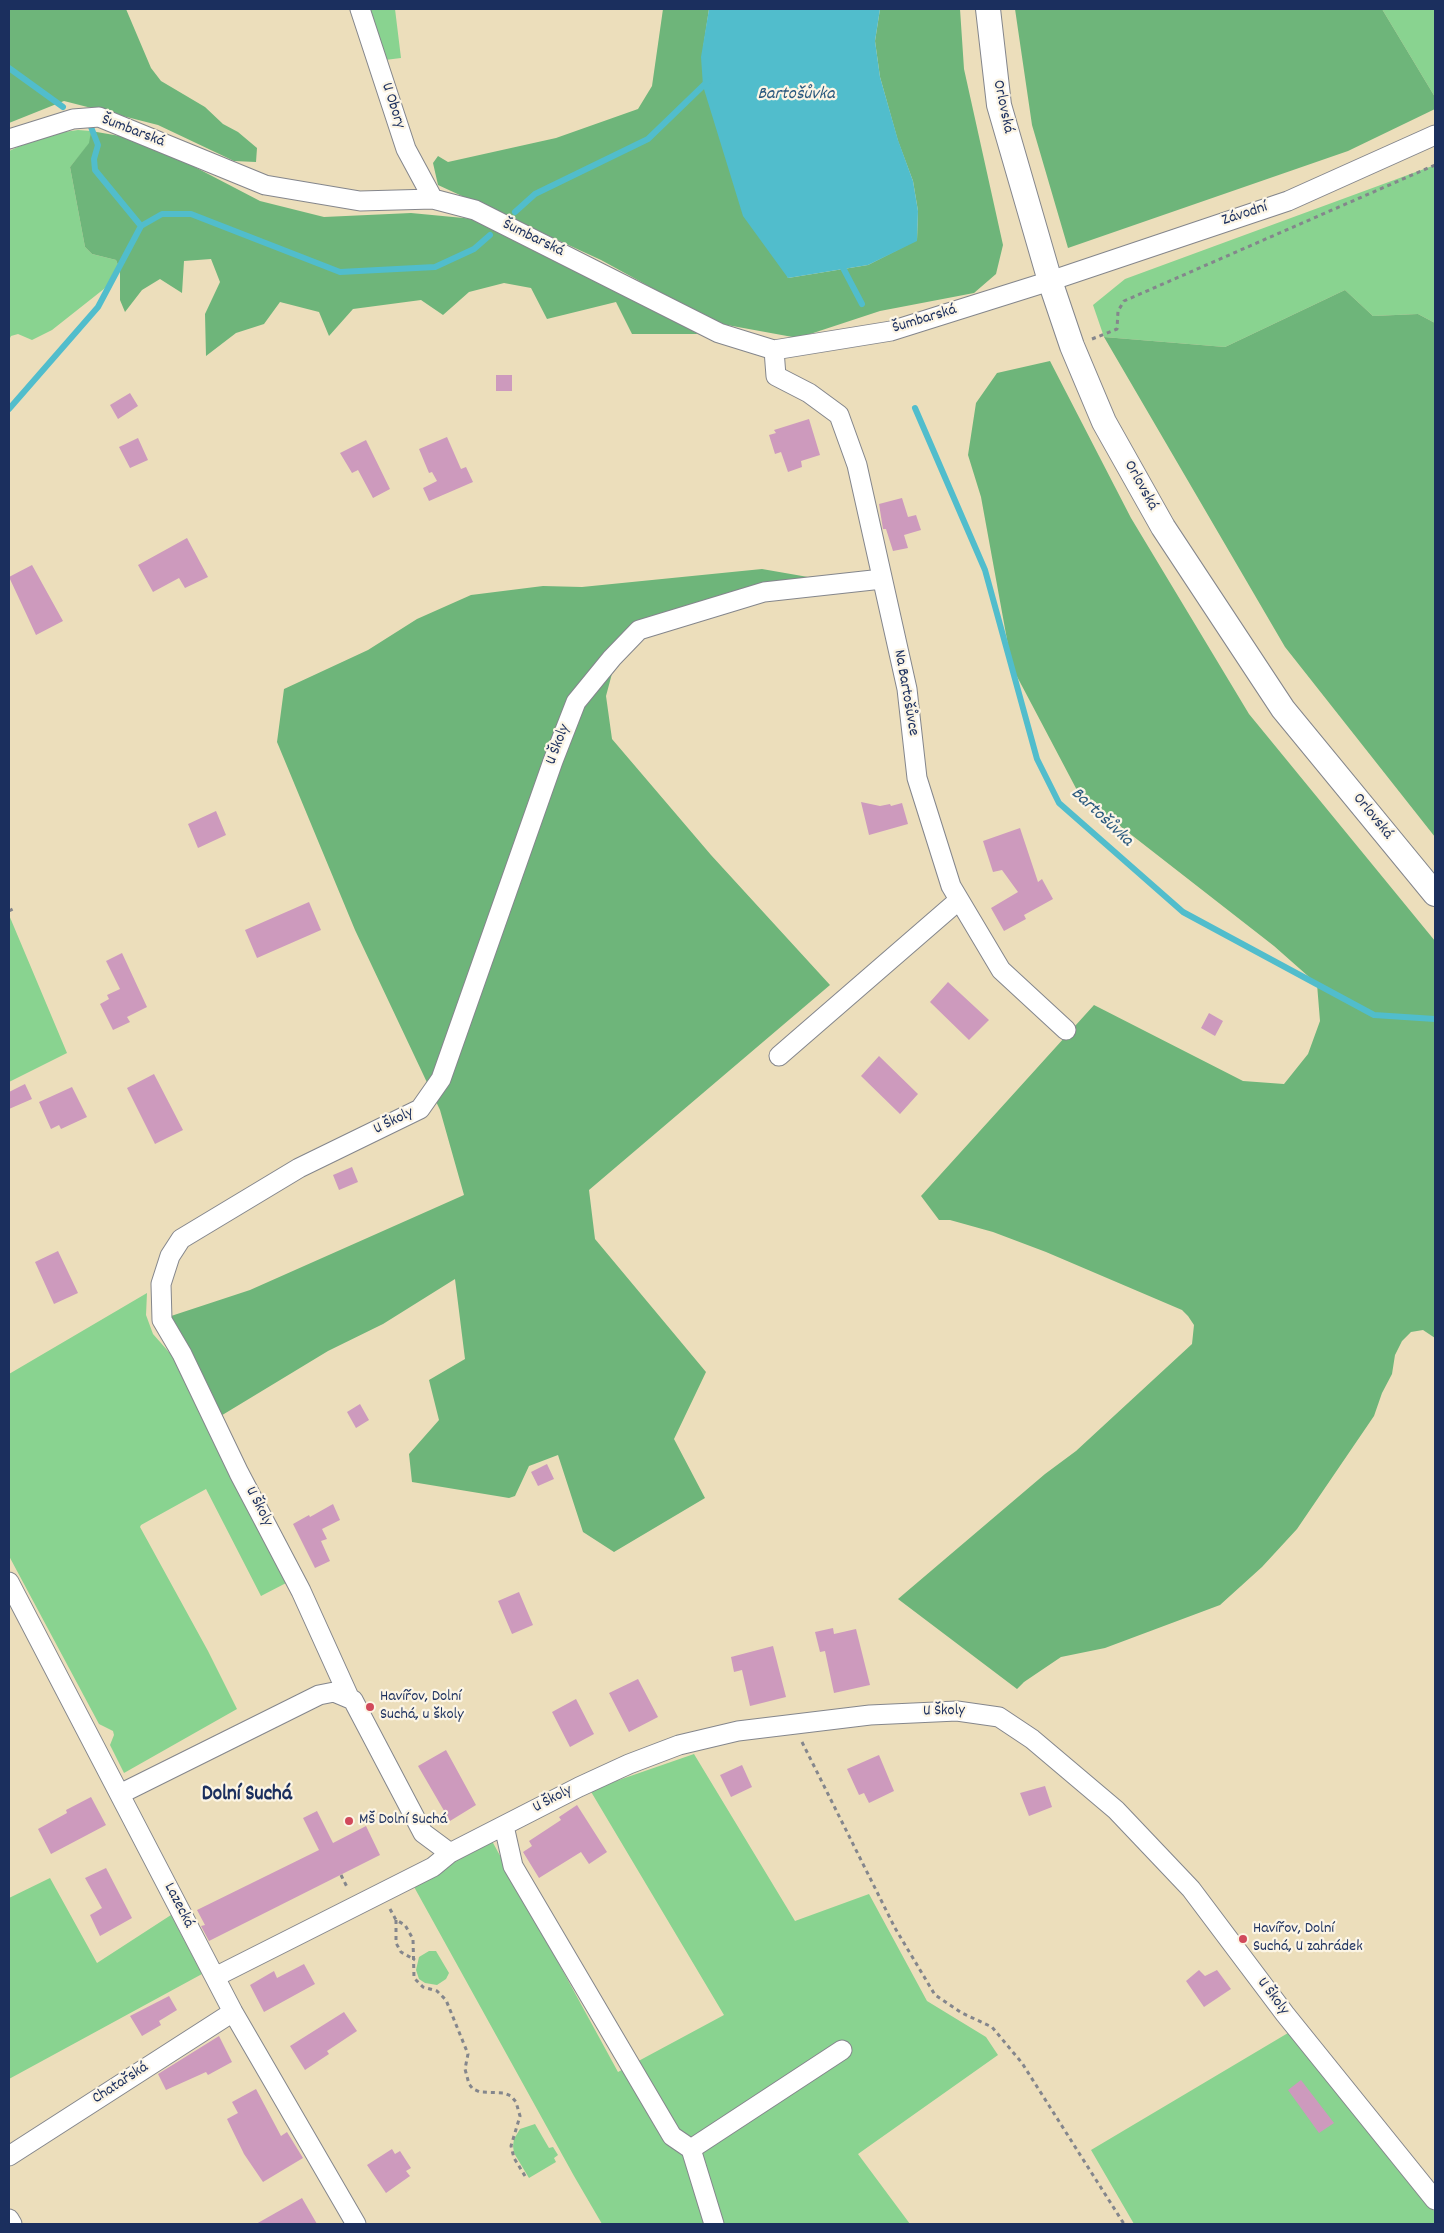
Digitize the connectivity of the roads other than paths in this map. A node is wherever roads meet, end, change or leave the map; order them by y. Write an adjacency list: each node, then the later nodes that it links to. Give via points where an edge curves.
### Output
1 (360, 9): 5 (street, U Obory, via 406,149)
2 (988, 9): 6 (street, Orlovská, via 999,106)
3 (1435, 135): 6 (street, Závodní, via 1288,201)
4 (9, 139): 5 (street, Šumbarská, via 73,119 99,117 265,186 360,201)
5 (433, 199): 7 (street, Šumbarská, via 475,210 719,333)
6 (1050, 281): 7 (street, Šumbarská, via 892,331); 9 (street, Orlovská, via 1072,346 1104,422 1163,527 1283,709)
7 (774, 350): 8 (street, Na Bartošůvce, via 776,376 809,393 839,415 857,465)
8 (882, 579): 10 (street, Na Bartošůvce, via 907,689 917,778 951,886); 14 (street, U Školy, via 764,592 639,630 576,702 552,761 441,1079 420,1109 299,1168 181,1239 170,1256 161,1284 162,1320 301,1591)
9 (1435, 894)
10 (959, 900): 11 (street, Na Bartošůvce, via 1001,970); 12 (street)
11 (1066, 1030)
12 (779, 1056)
13 (9, 1582): 15 (street, Lazecká)
14 (349, 1697): 15 (street, via 334,1692 319,1695); 17 (street, U Školy, via 423,1833)
15 (120, 1794): 18 (street, Lazecká)
16 (504, 1826): 17 (street, U Školy); 21 (street, via 513,1866 672,2136); 23 (street, U Školy, via 629,1764 679,1745 738,1731 870,1715 957,1711 999,1717 1032,1739 1116,1810 1191,1889 1285,2014)
17 (450, 1854): 18 (street, via 433,1867)
18 (215, 1977): 19 (street, Lazecká)
19 (233, 2012): 22 (street, Chatařská); 26 (street, Lazecká)
20 (842, 2050): 21 (street)
21 (691, 2149): 27 (street)
22 (9, 2156)
23 (1435, 2200)
24 (9, 2219): 25 (street)
25 (12, 2224)
26 (356, 2224)
27 (714, 2224)

